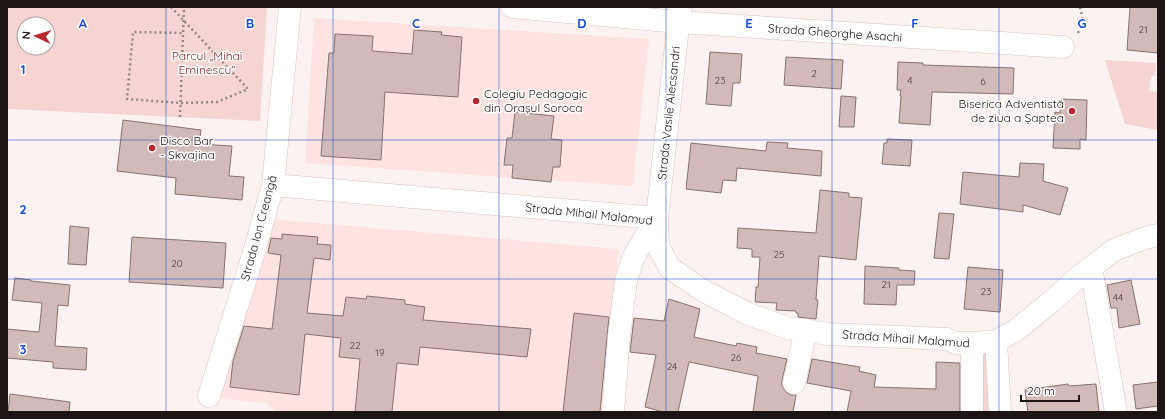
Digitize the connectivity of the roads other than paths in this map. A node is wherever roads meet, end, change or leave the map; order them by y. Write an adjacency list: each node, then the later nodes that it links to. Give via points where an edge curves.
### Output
1 (290, 7): 5 (street, Strada Ion Creangă)
2 (512, 7): 3 (street, Strada Gheorghe Asachi)
3 (680, 15): 4 (street, Strada Gheorghe Asachi); 6 (street, Strada Vasile Alecsandri)
4 (1063, 48)
5 (273, 185): 6 (street, Strada Mihail Malamud); 13 (street, Strada Ion Creangă)
6 (658, 218): 9 (street, Strada Mihail Malamud, via 658,246 670,268 702,290 748,314 788,328); 14 (street, via 634,256 626,280)
7 (1158, 235): 8 (street, Strada Mihail Malamud, via 1114,250)
8 (1090, 268): 10 (street, Strada Mihail Malamud, via 1015,332); 17 (street)
9 (806, 330): 11 (street, Strada Mihail Malamud, via 828,334 947,339); 12 (street)
10 (996, 340): 11 (street, Strada Mihail Malamud); 16 (street)
11 (972, 343): 15 (street)
12 (794, 383)
13 (208, 396)
14 (613, 412)
15 (972, 412)
16 (1000, 412)
17 (1116, 412)

